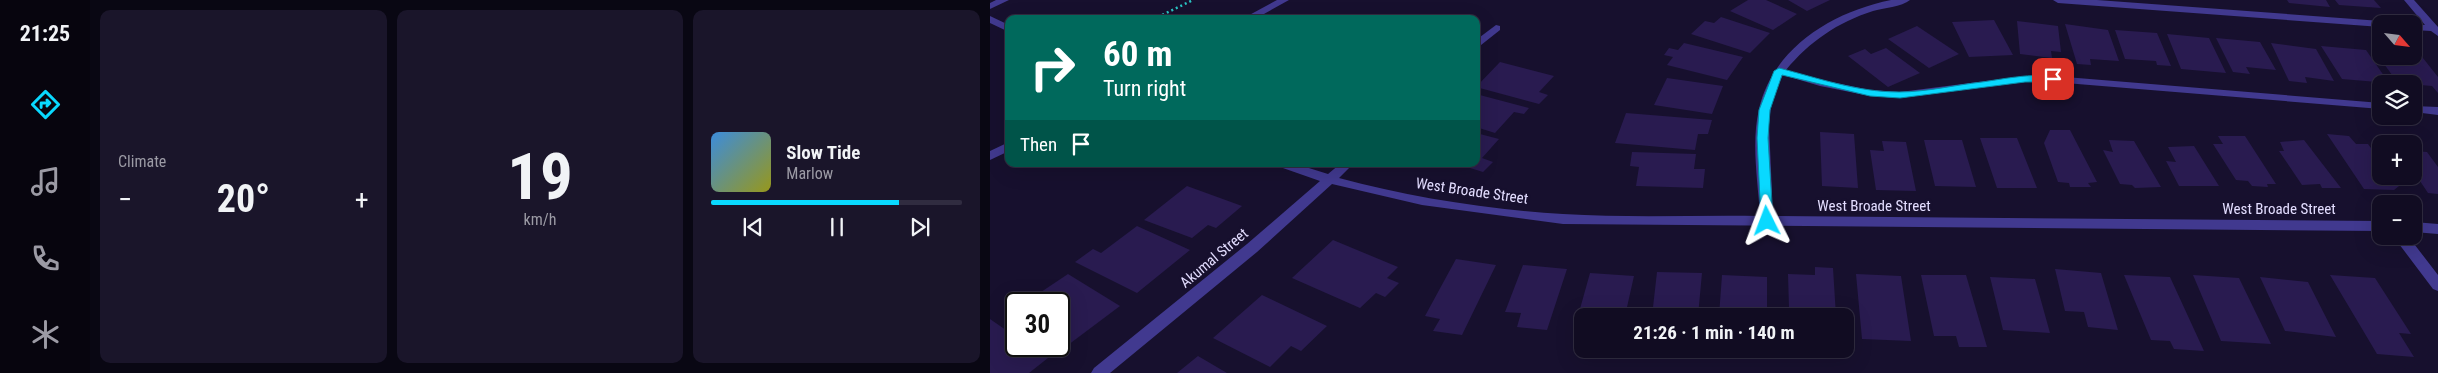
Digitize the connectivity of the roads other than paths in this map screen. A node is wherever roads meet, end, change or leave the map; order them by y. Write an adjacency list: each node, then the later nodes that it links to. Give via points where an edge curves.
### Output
1 (1004, 0): 6 (street)
2 (1284, 0): 7 (street)
3 (1905, 0): 15 (street, via 1835,23 1808,40)
4 (2058, 0): 9 (street)
5 (2409, 0): 13 (street)
6 (990, 6)
7 (1255, 15)
8 (990, 19): 10 (street)
9 (2372, 23)
10 (1005, 27)
11 (1496, 28): 14 (street)
12 (2422, 28): 13 (street)
13 (2436, 30)
14 (1480, 42)
15 (1779, 71): 16 (street, via 1870,93 1900,95 2025,79 2053,79); 24 (street, via 1764,110)
16 (2372, 105)
17 (2422, 110): 18 (street)
18 (2438, 111)
19 (1005, 148): 20 (street)
20 (990, 156)
21 (1292, 167): 23 (street, West Broade Street)
22 (1344, 167): 23 (street, Akumal Street)
23 (1329, 180): 24 (street, West Broade Street, via 1434,204 1564,219); 30 (street, Akumal Street)
24 (1767, 221): 25 (street, West Broade Street)
25 (2372, 226)
26 (2422, 228): 27 (street)
27 (2438, 229)
28 (2407, 245): 29 (street)
29 (2438, 286)
30 (1099, 373)

